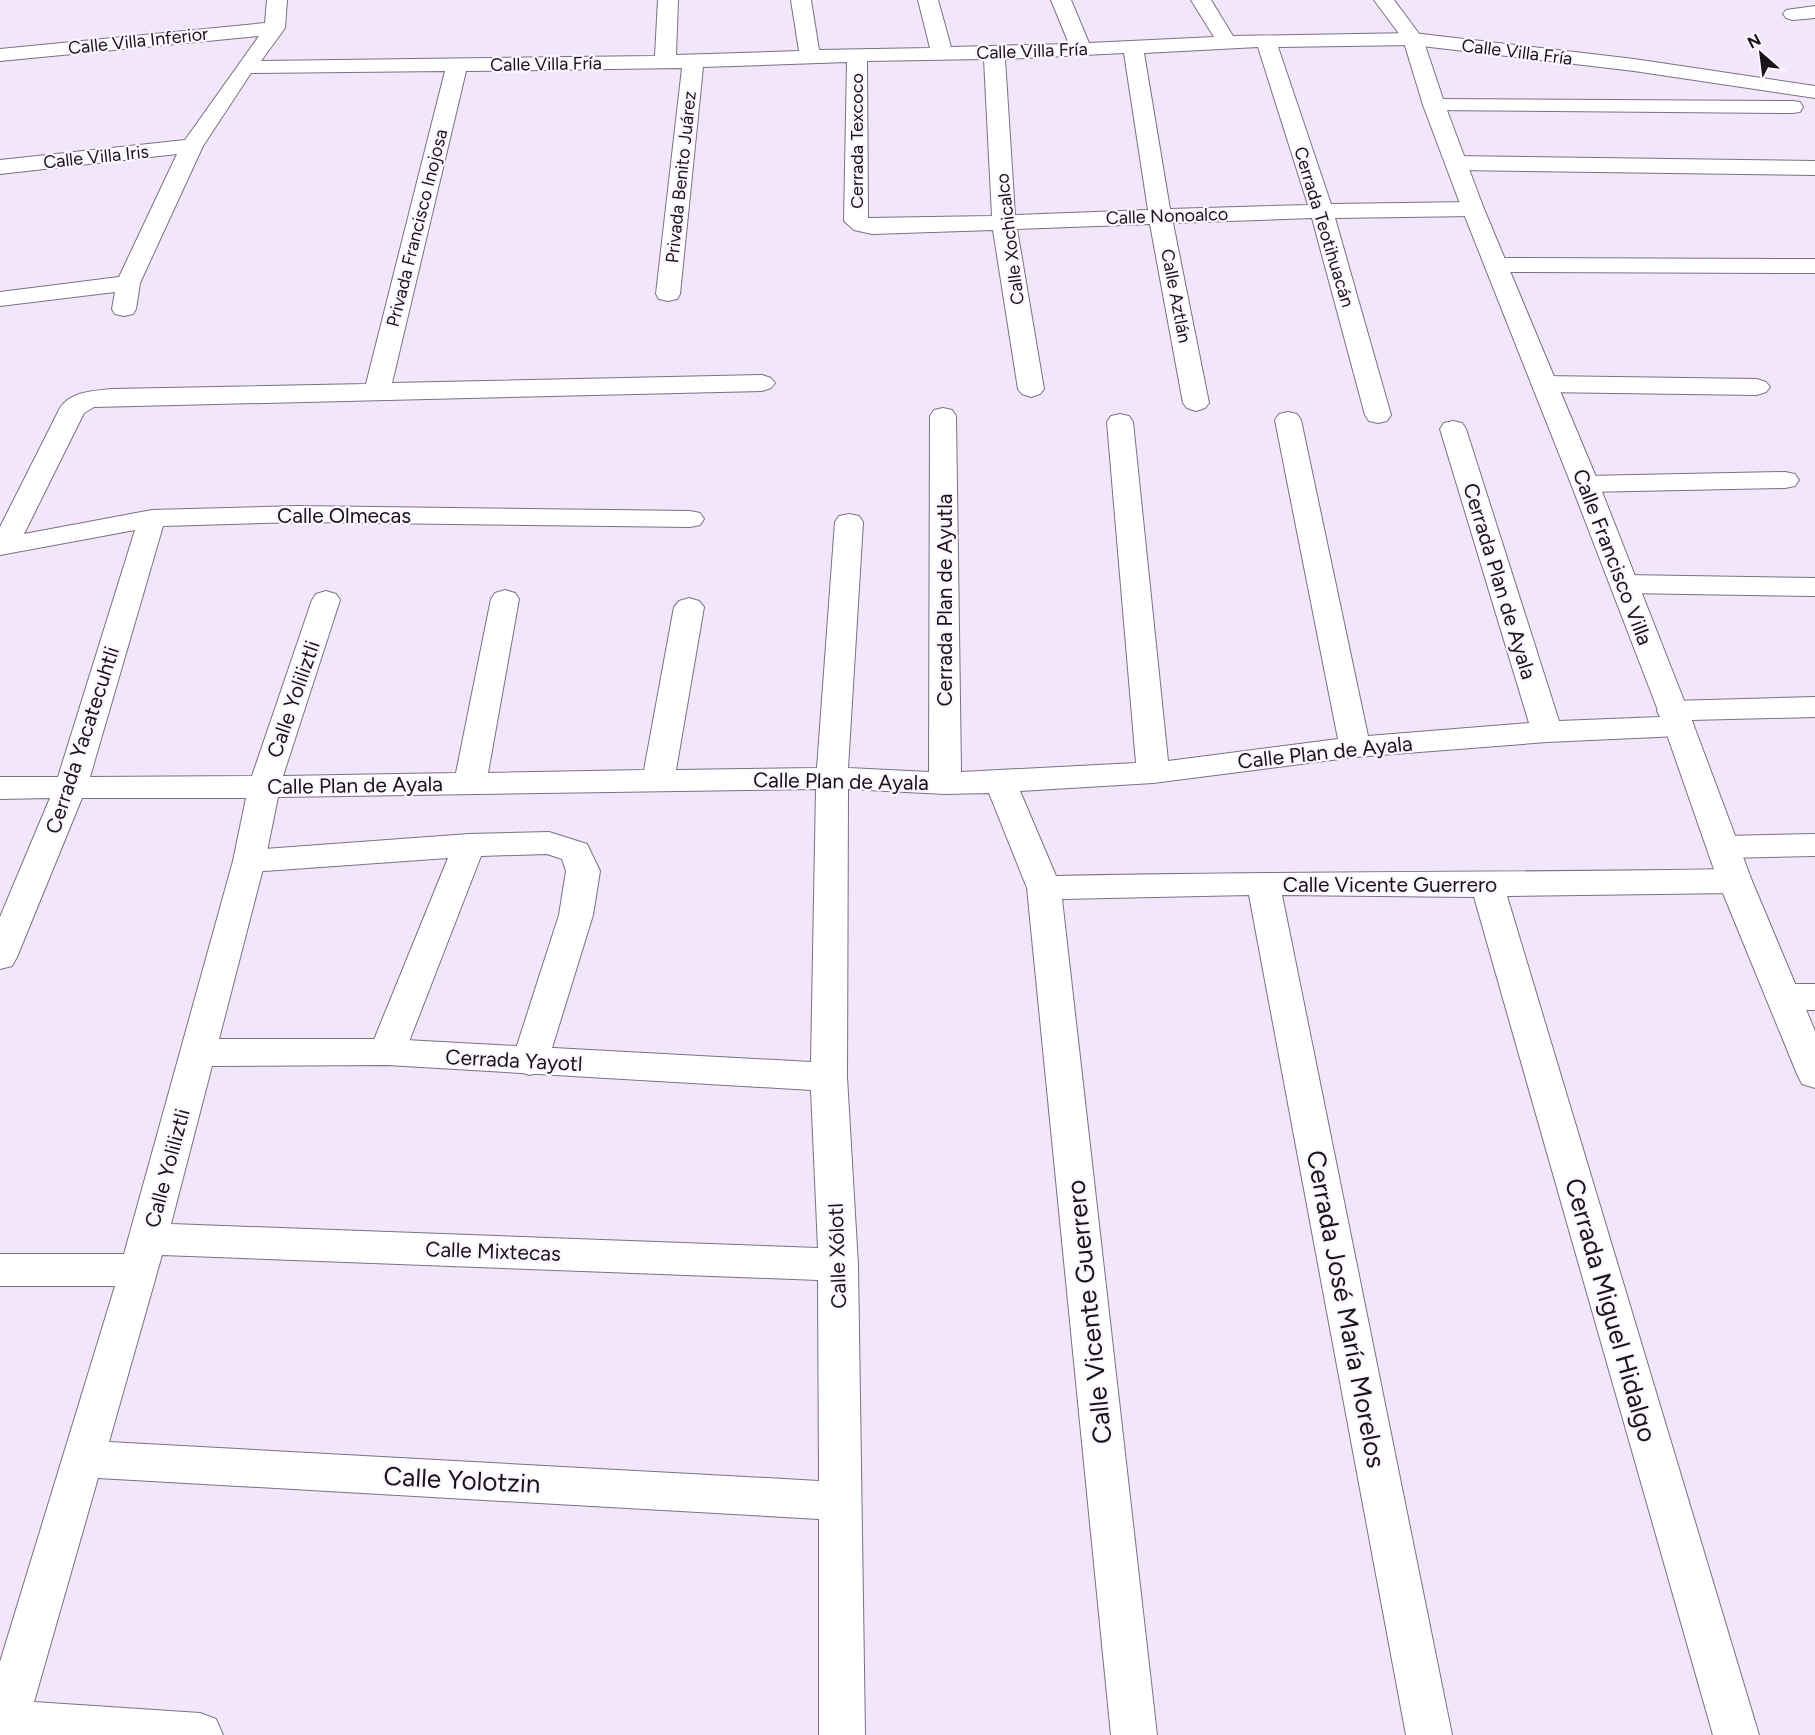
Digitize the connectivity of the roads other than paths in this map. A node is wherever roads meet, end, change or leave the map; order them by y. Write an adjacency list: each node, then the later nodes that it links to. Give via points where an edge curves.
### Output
1 (277, 0): 10 (street)
2 (668, 0): 22 (street)
3 (801, 0): 20 (street)
4 (928, 0): 16 (street)
5 (1061, 0): 15 (street)
6 (1201, 0): 13 (street)
7 (1384, 0): 11 (street, Calle Francisco Villa)
8 (1815, 12): 9 (street)
9 (1793, 14)
10 (275, 28): 18 (street, Calle Villa Inferior); 24 (street)
11 (1413, 39): 12 (street, Calle Villa Fría); 25 (street, Calle Villa Fría, via 1634,65); 26 (street, Calle Francisco Villa)
12 (1266, 41): 13 (street, Calle Villa Fría); 32 (street, Cerrada Teotihuacán)
13 (1228, 44): 14 (street, Calle Villa Fría)
14 (1133, 47): 15 (street, Calle Villa Fría); 33 (street, Calle Aztlán)
15 (1081, 49): 17 (street, Calle Villa Fría)
16 (942, 53): 17 (street, Calle Villa Fría); 19 (street, Calle Villa Fría)
17 (994, 53): 34 (street, Calle Xochicalco)
18 (0, 55)
19 (857, 55): 20 (street, Calle Villa Fría); 35 (street, Cerrada Texcoco, via 856,221)
20 (810, 56): 21 (street, Calle Villa Fría)
21 (693, 60): 22 (street, Calle Villa Fría); 39 (street, Privada Benito Juárez)
22 (665, 62): 23 (street, Calle Villa Fría)
23 (457, 65): 24 (street, Calle Villa Fría); 46 (street, Privada Francisco Inojosa)
24 (245, 66): 27 (street)
25 (1813, 99): 26 (street)
26 (1434, 105): 28 (street, Calle Francisco Villa)
27 (192, 146): 29 (street, Calle Villa Iris); 38 (street)
28 (1456, 162): 30 (street); 31 (street, Calle Francisco Villa)
29 (0, 167)
30 (1815, 168)
31 (1473, 209): 32 (street, Calle Nonoalco); 36 (street, Calle Francisco Villa)
32 (1322, 211): 33 (street, Calle Nonoalco); 48 (street, Cerrada Teotihuacán)
33 (1160, 216): 34 (street, Calle Nonoalco); 47 (street, Calle Aztlán)
34 (1004, 223): 35 (street, Calle Nonoalco); 45 (street, Calle Xochicalco)
35 (862, 225)
36 (1497, 265): 37 (street); 43 (street, Calle Francisco Villa)
37 (1814, 268)
38 (128, 283): 40 (street); 41 (street)
39 (668, 294)
40 (0, 299)
41 (124, 309)
42 (762, 383): 46 (street)
43 (1544, 384): 44 (street); 54 (street, Calle Francisco Villa)
44 (1757, 387)
45 (1031, 389)
46 (377, 391): 58 (street, via 87,400 73,408)
47 (1196, 403)
48 (1378, 415)
49 (944, 416): 73 (street, Cerrada Plan de Ayutla)
50 (1288, 420): 67 (street)
51 (1120, 422): 68 (street)
52 (1453, 429): 66 (street, Cerrada Plan de Ayala)
53 (1785, 480): 54 (street)
54 (1585, 484): 59 (street, Calle Francisco Villa)
55 (152, 518): 56 (street, Calle Olmecas, via 297,513); 58 (street, Calle Olmecas); 74 (street, Cerrada Yacatecuhtli)
56 (690, 519)
57 (849, 522): 69 (street, Calle Xólotl)
58 (2, 547)
59 (1624, 584): 60 (street); 65 (street, Calle Francisco Villa)
60 (1815, 587)
61 (505, 599): 71 (street)
62 (326, 600): 75 (street, Calle Yoliliztli)
63 (689, 607): 70 (street)
64 (1815, 707): 65 (street, Calle Plan de Ayala)
65 (1676, 719): 66 (street, Calle Plan de Ayala); 79 (street, Calle Francisco Villa)
66 (1547, 732): 67 (street, Calle Plan de Ayala)
67 (1355, 747): 68 (street, Calle Plan de Ayala)
68 (1153, 773): 72 (street, Calle Plan de Ayala)
69 (832, 778): 70 (street, Calle Plan de Ayala); 73 (street, Calle Plan de Ayala); 91 (street, Calle Xólotl)
70 (658, 781): 71 (street, Calle Plan de Ayala)
71 (470, 782): 75 (street, Calle Plan de Ayala)
72 (1000, 782): 73 (street, Calle Plan de Ayala); 84 (street, Calle Vicente Guerrero)
73 (945, 783)
74 (70, 787): 75 (street, Calle Plan de Ayala); 76 (street, Calle Plan de Ayala); 85 (street, Cerrada Yacatecuhtli)
75 (264, 787): 80 (street, Calle Yoliliztli)
76 (0, 788)
77 (469, 844): 80 (street); 87 (street); 89 (street, via 549,843 575,852 583,871 576,915)
78 (1815, 845): 79 (street)
79 (1724, 847): 81 (street, Calle Francisco Villa)
80 (249, 861): 88 (street, Calle Yoliliztli)
81 (1735, 881): 83 (street, Calle Vicente Guerrero); 86 (street, Calle Francisco Villa)
82 (1263, 883): 83 (street, Calle Vicente Guerrero); 84 (street, Calle Vicente Guerrero); 101 (street, Cerrada José María Morelos)
83 (1487, 885): 102 (street, Cerrada Miguel Hidalgo)
84 (1044, 888): 100 (street, Calle Vicente Guerrero)
85 (0, 957)
86 (1800, 997): 90 (street, Calle Francisco Villa)
87 (387, 1052): 88 (street, Cerrada Yayotl); 89 (street, Cerrada Yayotl)
88 (199, 1053): 92 (street, Calle Yoliliztli)
89 (530, 1061): 91 (street, Cerrada Yayotl)
90 (1815, 1074)
91 (830, 1077): 93 (street, Calle Xólotl)
92 (144, 1254): 93 (street, Calle Mixtecas); 94 (street, Calle Mixtecas); 95 (street, Calle Yoliliztli)
93 (838, 1265): 96 (street, Calle Xólotl)
94 (0, 1270)
95 (83, 1459): 96 (street, Calle Yolotzin); 97 (street, Calle Yoliliztli)
96 (841, 1501): 99 (street, Calle Xólotl)
97 (3, 1729): 98 (street)
98 (200, 1735)
99 (842, 1735)
100 (1134, 1735)
101 (1429, 1735)
102 (1736, 1735)

